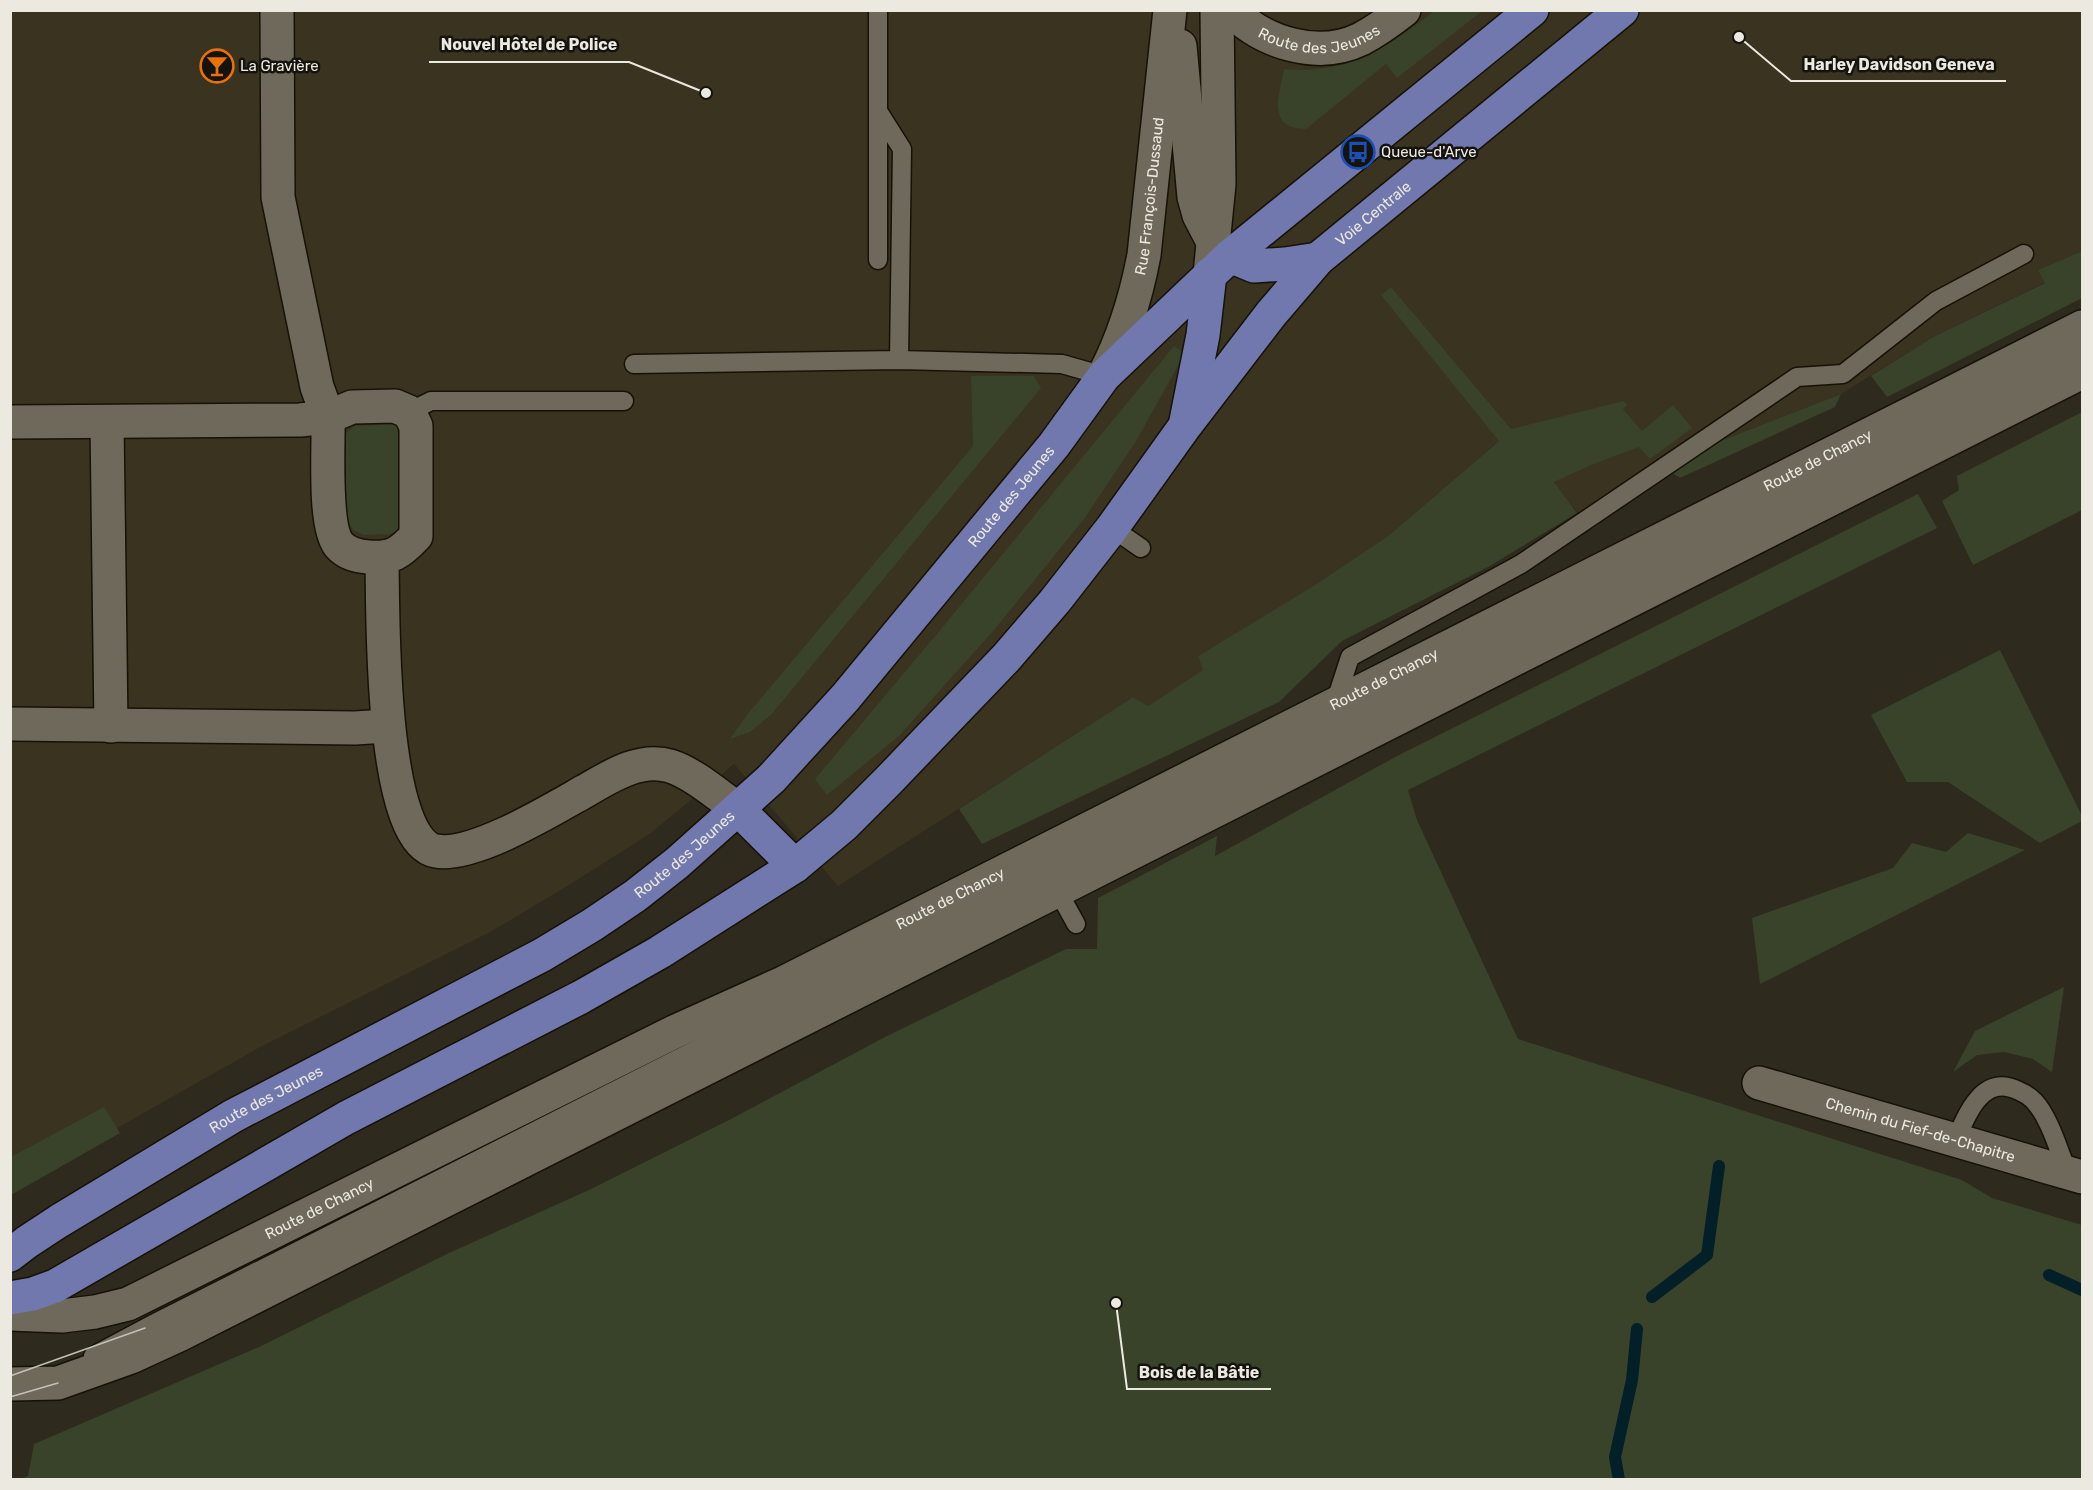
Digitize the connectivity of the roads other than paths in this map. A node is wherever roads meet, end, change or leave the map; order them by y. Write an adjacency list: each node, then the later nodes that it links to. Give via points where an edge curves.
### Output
1 (277, 10): 22 (main road, via 278,197 317,387)
2 (878, 10): 9 (lane)
3 (1170, 10): 19 (main road, Rue François-Dussaud, via 1139,283 1119,345)
4 (1177, 10): 11 (main road, Rue François-Dussaud, via 1194,197)
5 (1404, 10): 8 (main road, Route des Jeunes, via 1359,40 1321,47 1281,42)
6 (1532, 10): 11 (main road)
7 (1622, 10): 12 (main road, Voie Centrale)
8 (1228, 12): 11 (main road)
9 (878, 111): 13 (lane); 16 (lane, via 902,149)
10 (2024, 254): 29 (lane, via 1936,301 1843,374 1797,377 1521,564 1350,657)
11 (1217, 257): 12 (main road, via 1254,266); 19 (main road, Route des Jeunes); 25 (main road)
12 (1318, 259): 25 (main road, Voie Centrale)
13 (878, 260)
14 (2082, 327): 29 (main road, Route de Chancy)
15 (2082, 350): 35 (lane)
16 (899, 360): 17 (lane); 19 (lane, via 1062,364)
17 (634, 364)
18 (2082, 372): 35 (main road)
19 (1104, 376): 33 (main road, Route des Jeunes, via 1054,445 845,698)
20 (624, 401): 21 (lane, via 431,401)
21 (409, 412): 22 (main road, via 395,406 352,407); 28 (main road, via 416,426 416,536 401,551)
22 (328, 417): 24 (main road); 28 (main road, via 330,522 339,544 353,555)
23 (10, 422): 24 (main road)
24 (107, 422): 31 (main road)
25 (1185, 426): 26 (main road)
26 (1112, 528): 27 (lane); 34 (main road, via 1006,658 888,782)
27 (1141, 548)
28 (382, 558): 32 (main road)
29 (1335, 703): 42 (main road, Route de Chancy, via 783,982 128,1304 62,1316)
30 (10, 724): 31 (main road)
31 (111, 726): 32 (main road)
32 (387, 726): 33 (main road, via 407,820 424,846 436,851 485,842 619,772 645,764 669,765)
33 (739, 810): 34 (main road); 40 (main road, Route des Jeunes, via 660,876 592,925 542,955 233,1116)
34 (795, 866): 41 (main road, via 581,997 346,1118 55,1286)
35 (1052, 881): 36 (lane); 43 (lane, via 106,1350); 43 (main road, via 178,1335 58,1383)
36 (1076, 924)
37 (1759, 1083): 38 (main road, Chemin du Fief-de-Chapitre)
38 (1956, 1140): 39 (main road, Chemin du Fief-de-Chapitre); 39 (lane, via 1966,1115 1982,1094 2000,1085 2011,1087 2034,1101)
39 (2075, 1175)
40 (10, 1255)
41 (10, 1298)
42 (10, 1314)
43 (14, 1385)

